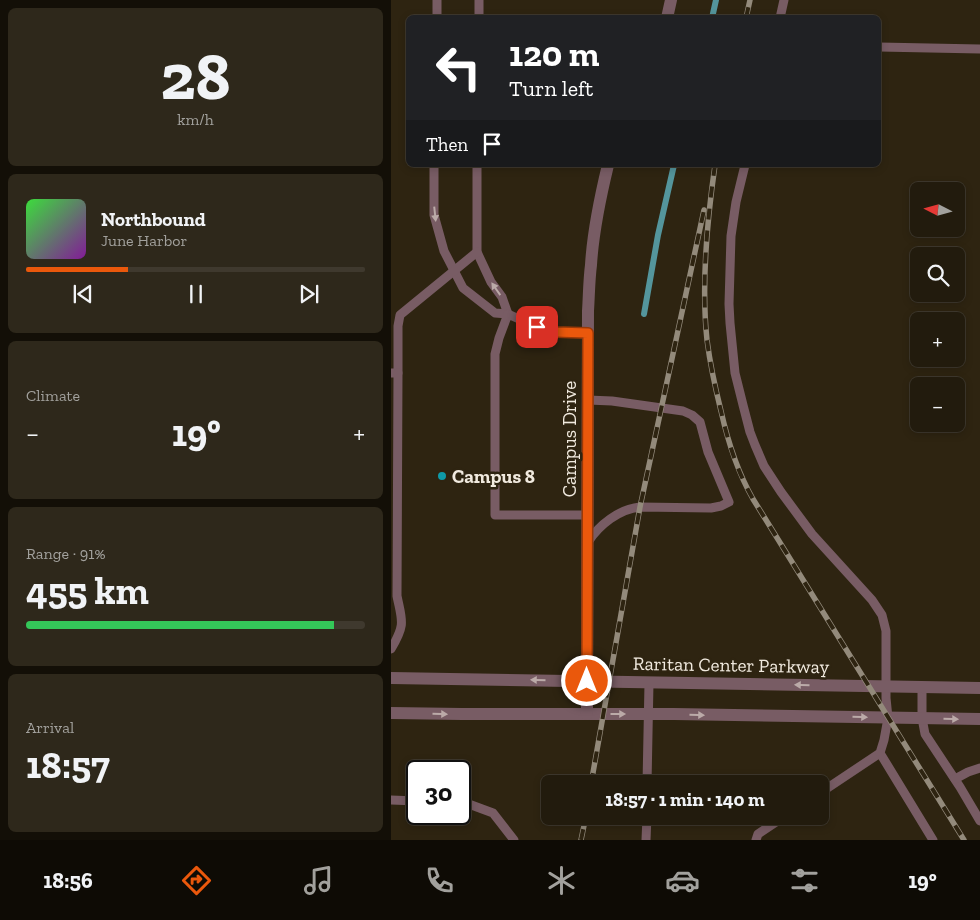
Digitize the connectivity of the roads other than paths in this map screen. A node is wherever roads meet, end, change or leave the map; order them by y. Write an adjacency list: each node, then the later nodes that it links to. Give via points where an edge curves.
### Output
1 (437, 0): 5 (lane)
2 (479, 0): 6 (lane)
3 (671, 0): 7 (street)
4 (784, 0): 8 (lane)
5 (437, 15)
6 (479, 15)
7 (668, 15)
8 (780, 15)
9 (881, 47): 10 (lane)
10 (980, 48)
11 (434, 167): 16 (lane, one-way to 16, via 434,215 443,251)
12 (477, 167): 15 (lane)
13 (607, 167): 18 (street, Campus Drive, via 591,263)
14 (745, 167): 27 (lane, via 733,220 729,283 734,365 743,405 759,456 769,474 812,534 873,600 881,614 887,640)
15 (477, 252): 16 (lane); 17 (lane, one-way to 15)
16 (454, 272): 17 (lane, via 463,288 485,306 495,313); 19 (lane, via 400,315)
17 (508, 314): 18 (lane, via 555,332); 21 (lane, via 495,354 495,515)
18 (588, 333): 20 (street, Campus Drive)
19 (394, 373): 23 (lane, via 397,596 402,624)
20 (588, 400): 21 (street, Campus Drive); 22 (lane, via 612,400 693,415 700,422 729,502 711,508 640,506 629,509 597,529)
21 (588, 516): 22 (street, Campus Drive)
22 (587, 542): 25 (street, Campus Drive)
23 (391, 649)
24 (391, 678): 25 (street, Raritan Center Parkway, one-way to 24)
25 (587, 681): 26 (street, Raritan Center Parkway); 31 (street, Campus Drive)
26 (649, 683): 27 (street, Raritan Center Parkway, one-way to 26); 32 (lane)
27 (886, 686): 28 (street, Raritan Center Parkway); 33 (lane)
28 (922, 687): 29 (street, Raritan Center Parkway); 34 (lane)
29 (980, 688)
30 (391, 713): 31 (street, one-way to 31)
31 (587, 714): 32 (street, one-way to 32)
32 (648, 714): 33 (street, one-way to 33); 38 (lane)
33 (888, 718): 34 (street); 36 (lane)
34 (922, 718): 35 (street, one-way to 35); 39 (lane, via 927,738)
35 (980, 719)
36 (880, 753): 40 (lane); 50 (lane)
37 (980, 768): 39 (lane)
38 (647, 775)
39 (955, 779): 44 (lane)
40 (829, 787)
41 (391, 800): 42 (lane)
42 (406, 800)
43 (471, 805): 47 (lane, via 493,813)
44 (980, 821)
45 (647, 825): 48 (lane)
46 (772, 825): 49 (lane, via 758,834)
47 (514, 840)
48 (646, 840)
49 (757, 840)
50 (933, 840)

